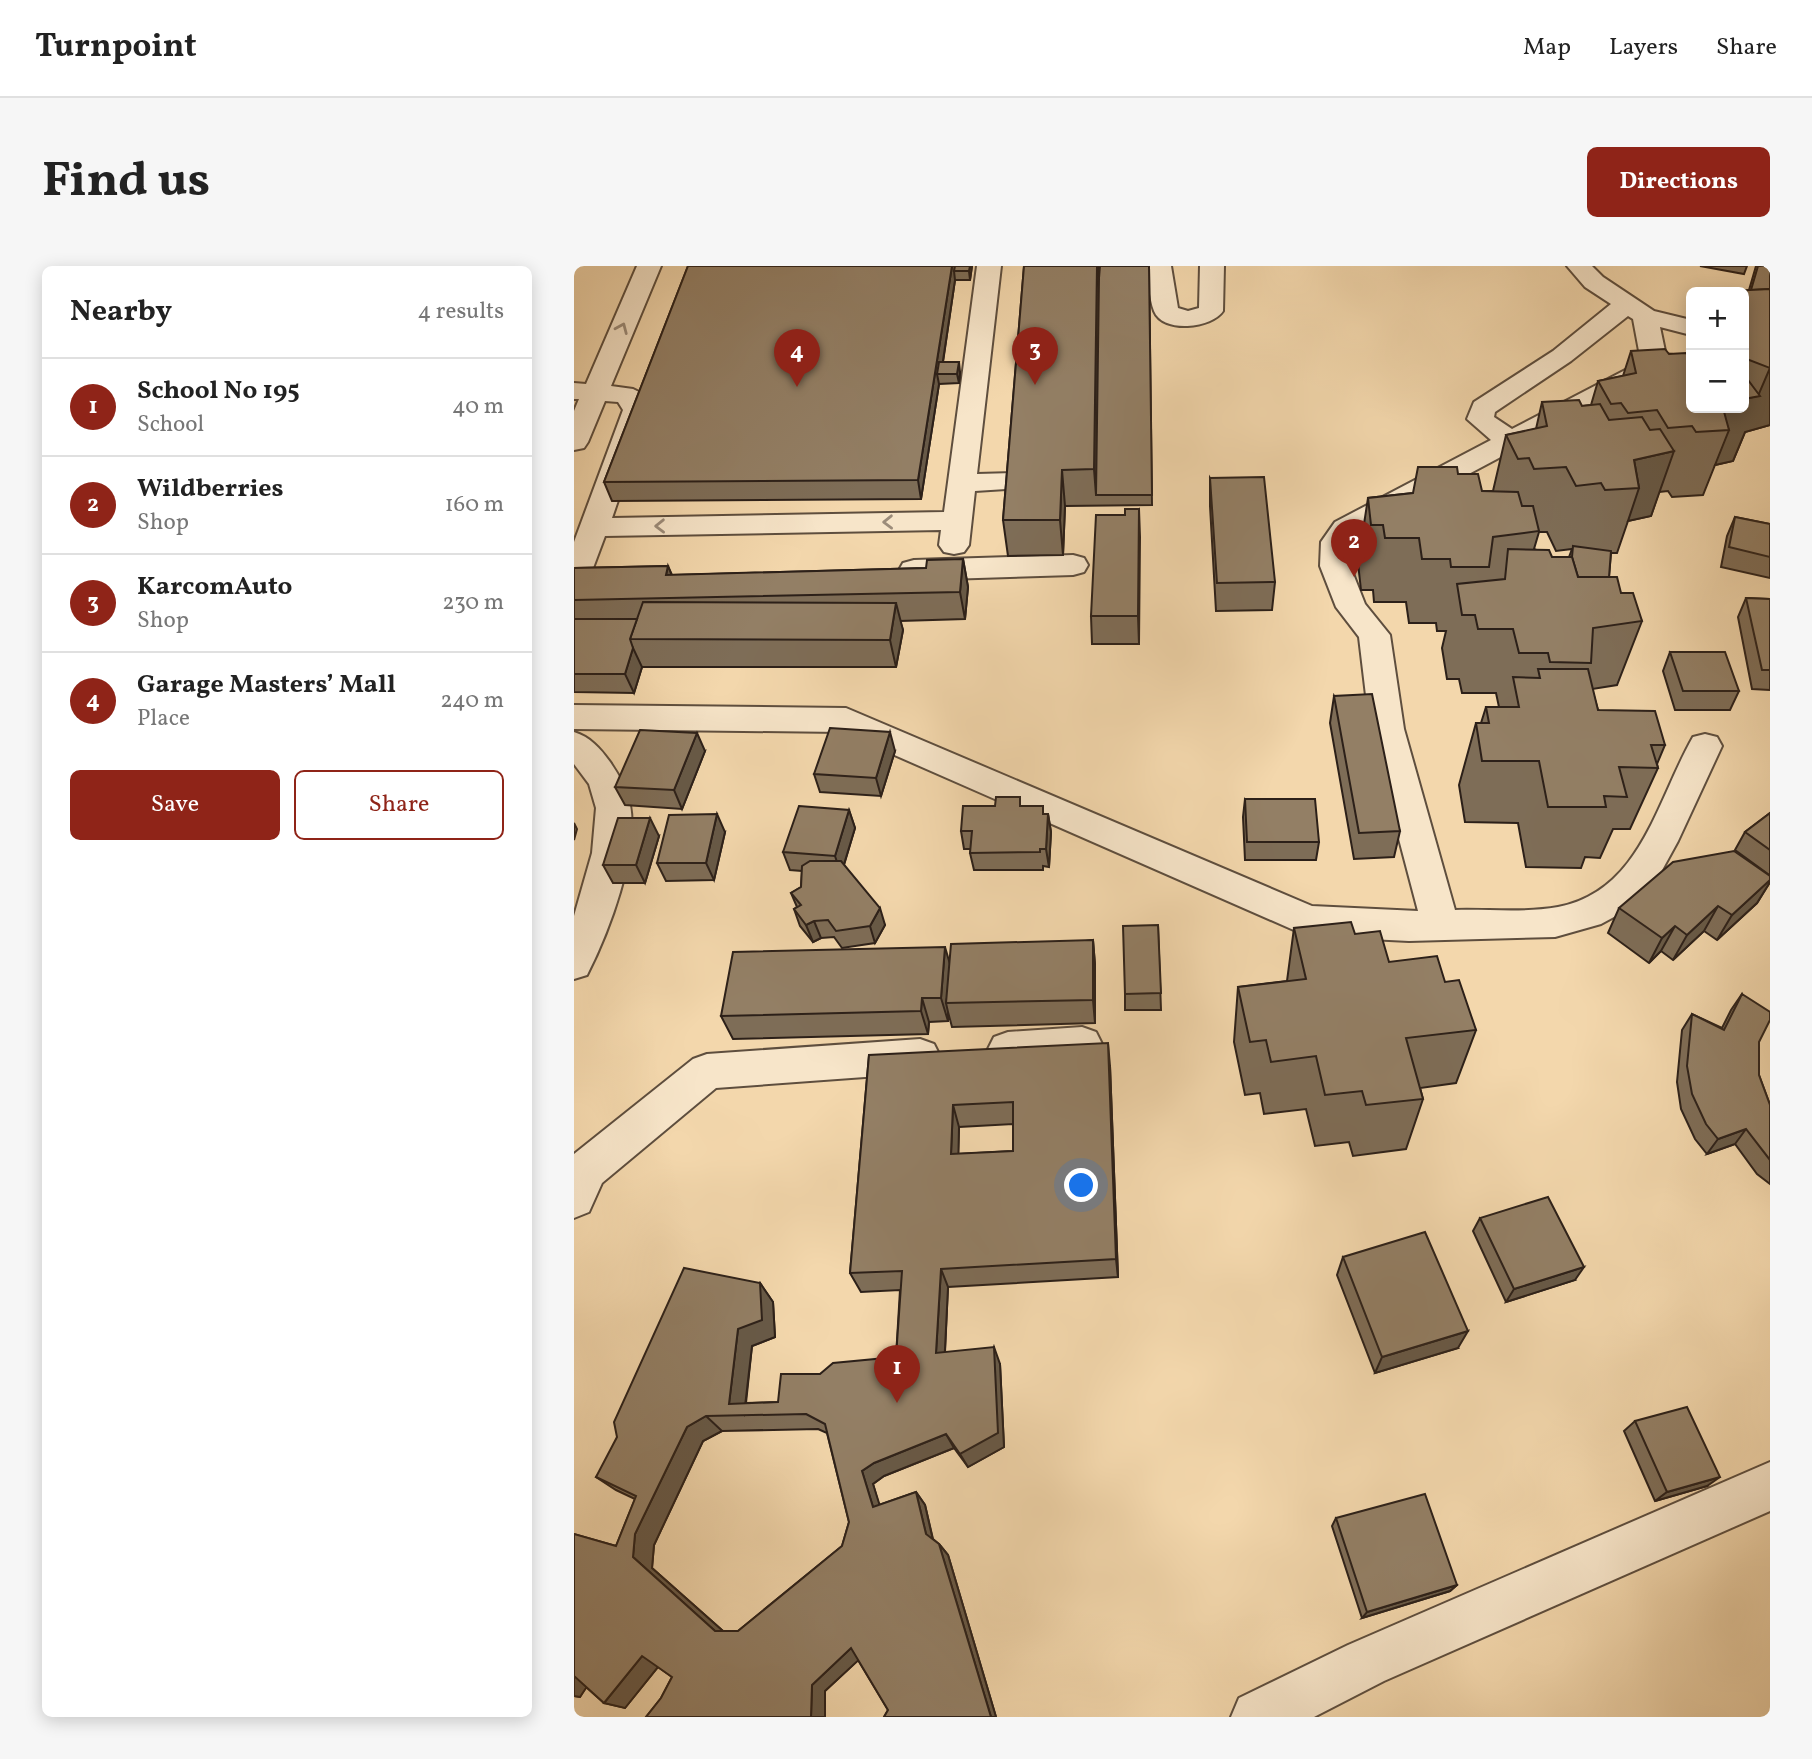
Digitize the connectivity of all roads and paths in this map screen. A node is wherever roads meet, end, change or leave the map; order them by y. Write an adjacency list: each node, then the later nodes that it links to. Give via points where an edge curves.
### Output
1 (649, 266): 9 (lane, one-way to 1)
2 (989, 266): 12 (lane)
3 (1159, 266): 4 (lane, via 1166,311 1175,318 1196,318 1211,311)
4 (1212, 266)
5 (1579, 266): 6 (lane)
6 (1636, 310): 7 (lane); 10 (lane, via 1652,351 1642,372); 10 (lane, via 1483,408 1480,418)
7 (1686, 326)
8 (642, 376): 9 (lane)
9 (584, 391): 11 (lane); 15 (lane, via 624,395 634,400 636,410)
10 (1509, 440): 23 (lane, via 1345,528 1336,542 1335,566 1351,607 1374,635 1387,729)
11 (574, 442)
12 (961, 482): 13 (lane); 14 (lane)
13 (1014, 482)
14 (956, 522): 15 (lane, one-way to 15); 17 (lane)
15 (594, 527): 19 (lane)
16 (1073, 565): 17 (lane)
17 (951, 569): 18 (lane)
18 (883, 570)
19 (584, 577)
20 (574, 717): 23 (lane, via 846,720 1309,921)
21 (574, 744): 24 (lane, via 590,759 611,793 614,831 595,914)
22 (1705, 746): 23 (lane, via 1643,873 1623,895 1588,914 1555,922)
23 (1440, 923)
24 (574, 964)
25 (1082, 1044): 26 (lane, via 707,1071 586,1170)
26 (574, 1198)
27 (1770, 1486): 28 (lane, via 1366,1662)
28 (1258, 1717)

